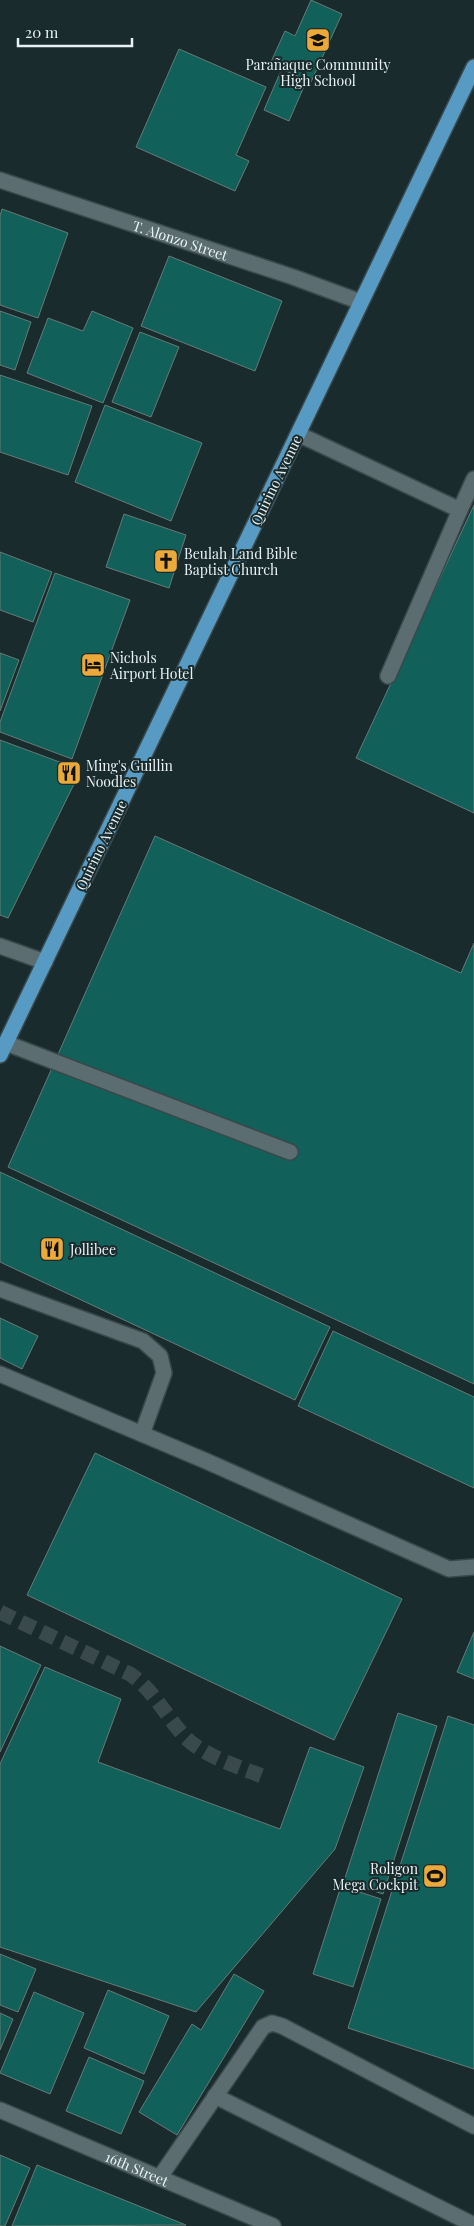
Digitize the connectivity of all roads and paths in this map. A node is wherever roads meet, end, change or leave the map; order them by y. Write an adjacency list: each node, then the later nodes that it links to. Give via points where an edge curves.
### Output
1 (474, 67): 3 (main road, Quirino Avenue)
2 (0, 180): 3 (street, T. Alonzo Street)
3 (361, 302): 4 (main road, Quirino Avenue)
4 (298, 434): 6 (street); 9 (main road, Quirino Avenue)
5 (474, 480): 6 (street)
6 (460, 510): 7 (street)
7 (388, 676)
8 (0, 946): 9 (street)
9 (45, 962): 10 (main road, Quirino Avenue)
10 (3, 1049): 11 (street)
11 (290, 1152)
12 (0, 1289): 14 (street, via 143,1342 160,1356 164,1373)
13 (0, 1374): 14 (street)
14 (142, 1434): 15 (street, via 449,1569)
15 (474, 1567)
16 (215, 2096): 18 (street, via 263,2027 272,2023); 19 (street); 20 (street)
17 (0, 2110): 19 (street, 16th Street)
18 (474, 2126)
19 (160, 2177): 21 (street, 16th Street)
20 (474, 2225)
21 (273, 2226)

